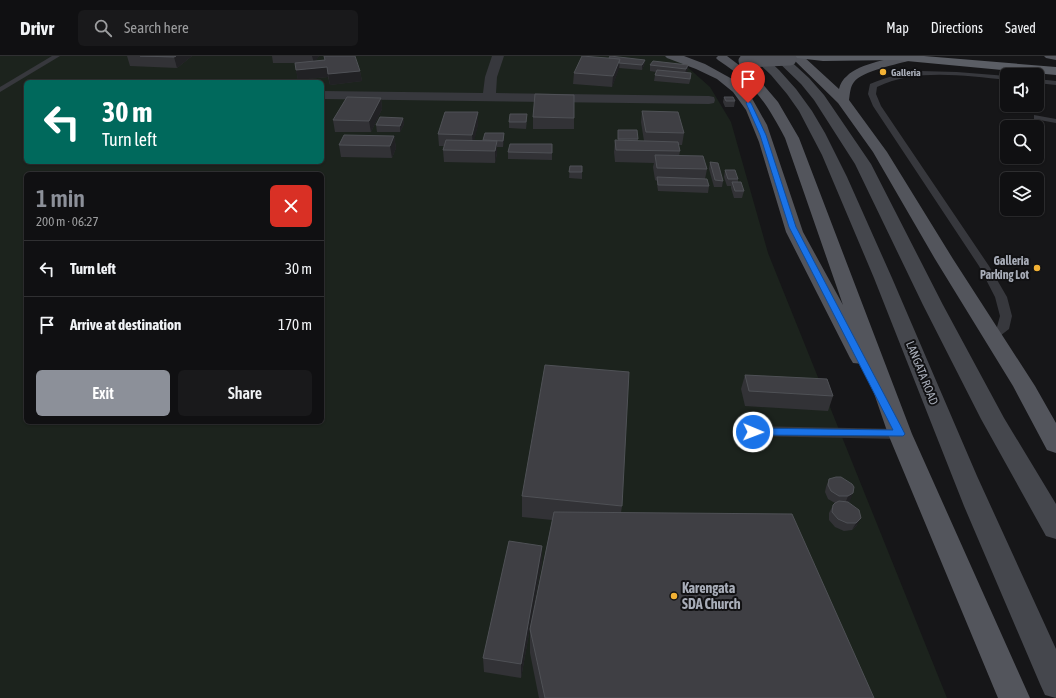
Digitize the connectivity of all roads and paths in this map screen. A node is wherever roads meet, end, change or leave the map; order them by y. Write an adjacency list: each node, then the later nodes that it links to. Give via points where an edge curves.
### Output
1 (57, 56): 21 (lane)
2 (498, 56): 23 (street)
3 (671, 56): 30 (main road, via 716,74 744,96 763,135 792,227)
4 (757, 56): 11 (main road)
5 (974, 56): 12 (highway)
6 (1050, 56): 7 (main road)
7 (1056, 56)
8 (718, 57): 9 (main road, bridge, via 745,61); 30 (main road, via 753,80 770,98 792,138)
9 (797, 57): 10 (highway); 25 (main road)
10 (908, 58): 13 (highway); 25 (main road, via 852,77 846,84)
11 (775, 63): 32 (main road, via 805,81 860,159 992,420); 33 (main road, LANGATA ROAD, via 825,145 884,279 952,447)
12 (1056, 64)
13 (1056, 71)
14 (926, 74): 15 (lane); 18 (lane); 28 (lane, via 895,76 882,80 873,86 872,94 984,266 1001,297 1006,316 1003,329)
15 (1000, 77)
16 (1044, 82): 17 (lane)
17 (1056, 83)
18 (999, 85)
19 (1044, 87): 20 (lane)
20 (1056, 88)
21 (0, 90)
22 (324, 95): 23 (street)
23 (489, 97): 24 (street)
24 (709, 100)
25 (843, 100): 28 (main road, via 880,152)
26 (1056, 114): 27 (lane, via 1037,117)
27 (1056, 121)
28 (992, 336): 31 (main road, via 1024,386)
29 (753, 432): 30 (lane)
30 (900, 434): 34 (main road)
31 (1056, 444)
32 (1056, 528)
33 (1056, 684)
34 (1014, 698)

